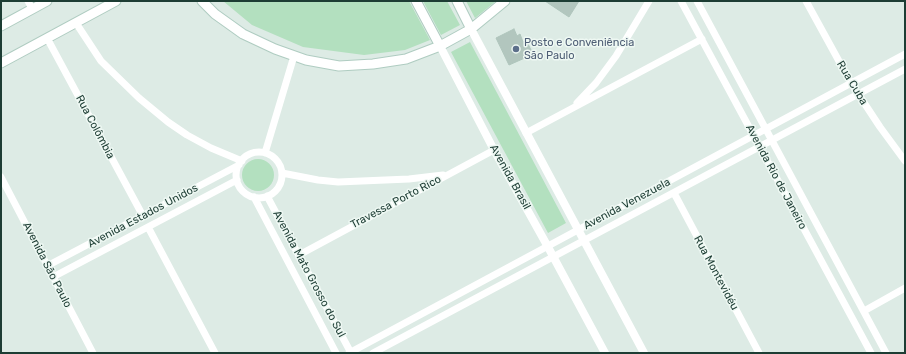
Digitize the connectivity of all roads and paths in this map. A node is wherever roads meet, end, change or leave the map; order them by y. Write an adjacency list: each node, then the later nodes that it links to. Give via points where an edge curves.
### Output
1 (47, 1): 11 (main road)
2 (116, 1): 12 (main road)
3 (202, 1): 19 (main road, via 243,34)
4 (416, 1): 17 (main road, Avenida Brasil)
5 (456, 1): 14 (main road)
6 (505, 1): 14 (main road)
7 (649, 1): 24 (street, via 616,56)
8 (681, 1): 16 (street, Avenida Rio de Janeiro)
9 (697, 1): 25 (street, Avenida Rio de Janeiro)
10 (806, 1): 22 (street, Rua Cuba)
11 (30, 5): 13 (main road)
12 (76, 23): 15 (main road); 33 (street, via 101,61 139,98 187,135)
13 (1, 26)
14 (471, 29): 17 (main road); 26 (street)
15 (47, 38): 20 (main road); 41 (street, Rua Colômbia)
16 (702, 39): 24 (street); 27 (street, Avenida Rio de Janeiro)
17 (440, 46): 19 (main road, via 406,59 373,64 339,66); 30 (street, Avenida Brasil)
18 (905, 54): 22 (street, Avenida Venezuela)
19 (294, 56): 31 (street)
20 (1, 63)
21 (905, 69): 23 (street, Avenida Venezuela)
22 (851, 83): 23 (street, Rua Cuba); 25 (street, Avenida Venezuela)
23 (858, 94): 28 (street, Avenida Venezuela); 32 (street, Rua Cuba)
24 (573, 108): 26 (street)
25 (766, 129): 27 (street, Avenida Venezuela); 28 (street, Avenida Rio de Janeiro)
26 (526, 133): 43 (street)
27 (754, 135): 29 (street, Avenida Rio de Janeiro); 43 (street, Avenida Venezuela)
28 (772, 140): 29 (street, Avenida Venezuela); 51 (street, Avenida Rio de Janeiro)
29 (760, 146): 38 (street, Avenida Venezuela); 60 (street, Avenida Rio de Janeiro)
30 (494, 150): 35 (street, Travessa Porto Rico); 45 (street, Avenida Brasil)
31 (265, 153): 33 (street, via 250,154); 34 (street, via 277,160)
32 (905, 162)
33 (240, 163): 37 (street); 41 (street, Avenida Estados Unidos)
34 (282, 173): 35 (street, via 338,182); 39 (street, via 279,186)
35 (448, 175): 46 (street, Travessa Porto Rico)
36 (1, 177): 48 (street, Avenida São Paulo)
37 (237, 180): 40 (street, via 243,191); 42 (street, Avenida Estados Unidos)
38 (674, 193): 44 (street, Avenida Venezuela); 59 (street, Rua Montevidéu)
39 (267, 196): 40 (street); 46 (street, Avenida Mato Grosso do Sul)
40 (254, 197): 54 (street, Avenida Mato Grosso do Sul)
41 (143, 216): 48 (street, Avenida Estados Unidos)
42 (148, 227): 49 (street, Avenida Estados Unidos); 53 (street)
43 (578, 230): 44 (street); 45 (street, Avenida Venezuela)
44 (584, 240): 47 (street, Avenida Venezuela); 58 (street)
45 (548, 247): 47 (street, Avenida Brasil); 55 (street, Avenida Venezuela)
46 (299, 255): 55 (street, Avenida Mato Grosso do Sul)
47 (554, 256): 56 (street, Avenida Venezuela); 57 (street, Avenida Brasil)
48 (47, 266): 49 (street, Avenida São Paulo)
49 (53, 277): 52 (street, Avenida São Paulo)
50 (905, 288): 51 (street)
51 (864, 311): 61 (street, Avenida Rio de Janeiro)
52 (93, 353)
53 (215, 353)
54 (336, 353)
55 (350, 353)
56 (373, 353)
57 (605, 353)
58 (644, 353)
59 (759, 353)
60 (871, 353)
61 (886, 353)

